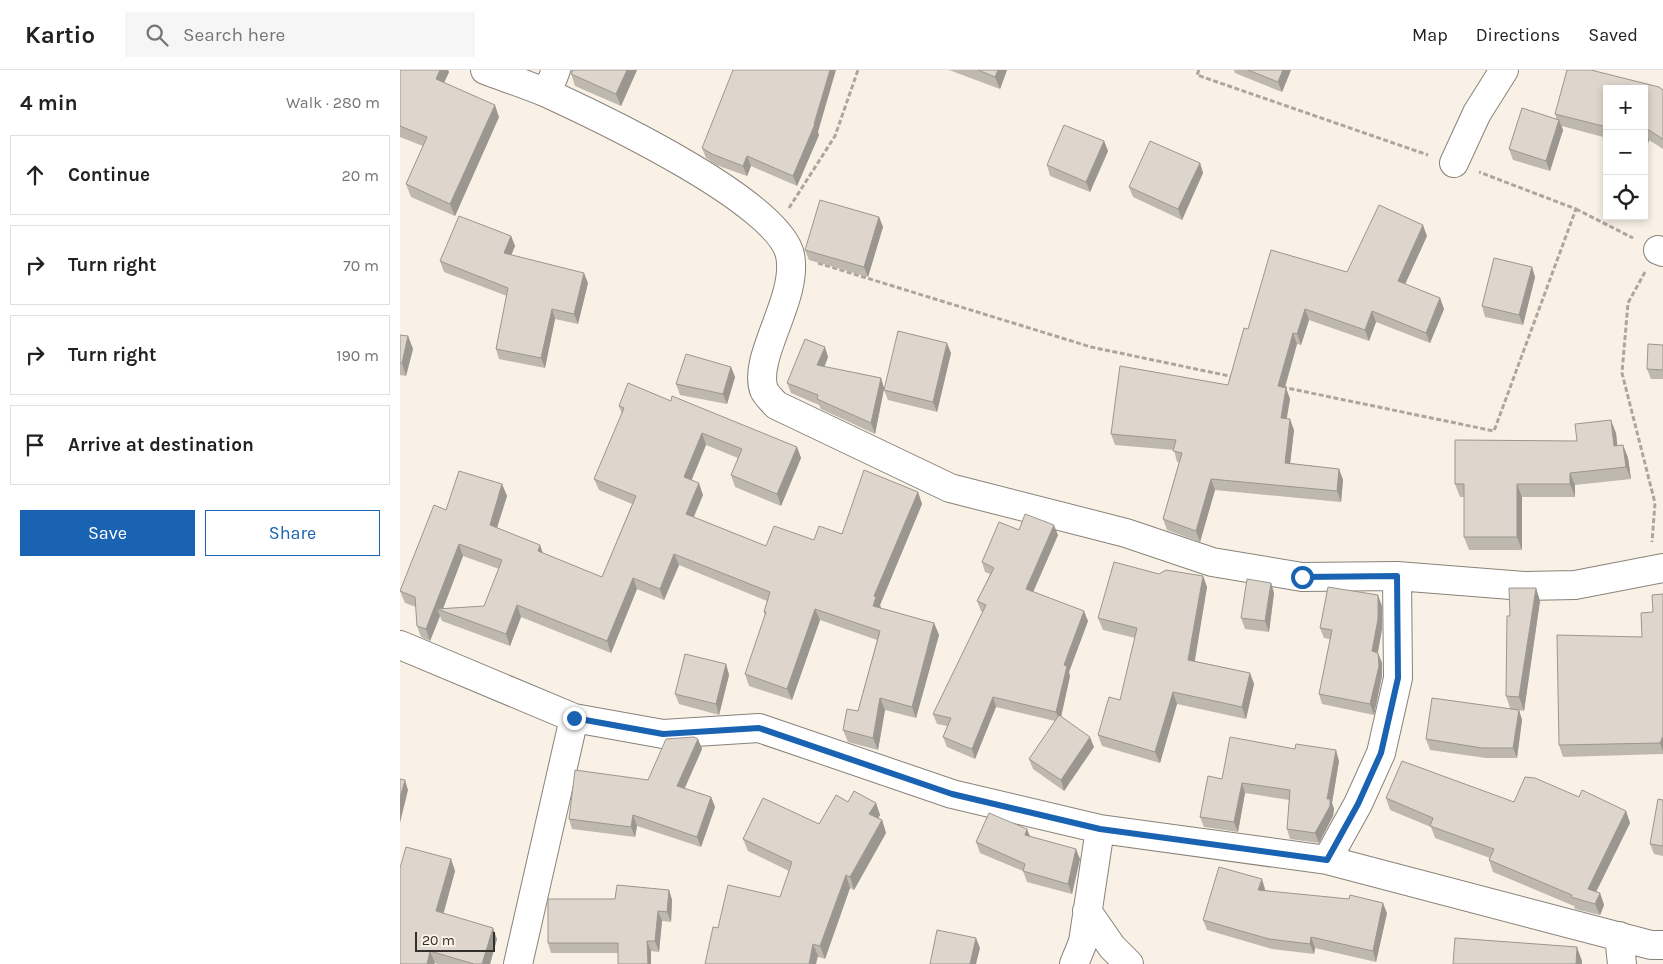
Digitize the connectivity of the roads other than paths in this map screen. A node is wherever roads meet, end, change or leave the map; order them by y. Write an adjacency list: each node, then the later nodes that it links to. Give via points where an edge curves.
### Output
1 (485, 70): 3 (street)
2 (1504, 70): 4 (street, via 1478,113)
3 (552, 82): 6 (street, via 739,199 775,230 790,255 790,287 761,373 764,392 776,405 950,488 1126,533 1212,562 1302,577)
4 (1454, 163)
5 (1656, 569): 6 (street, via 1575,585 1524,586)
6 (1397, 576): 10 (street, via 1398,678 1381,753)
7 (400, 645): 8 (street)
8 (574, 718): 9 (street, via 663,734 759,728 952,794); 14 (street)
9 (1100, 829): 10 (street); 11 (street)
10 (1327, 860): 12 (street)
11 (1086, 911): 15 (street, via 1082,942); 16 (street)
12 (1618, 936): 13 (street); 17 (street)
13 (1663, 945)
14 (518, 964)
15 (1074, 964)
16 (1129, 964)
17 (1622, 964)

